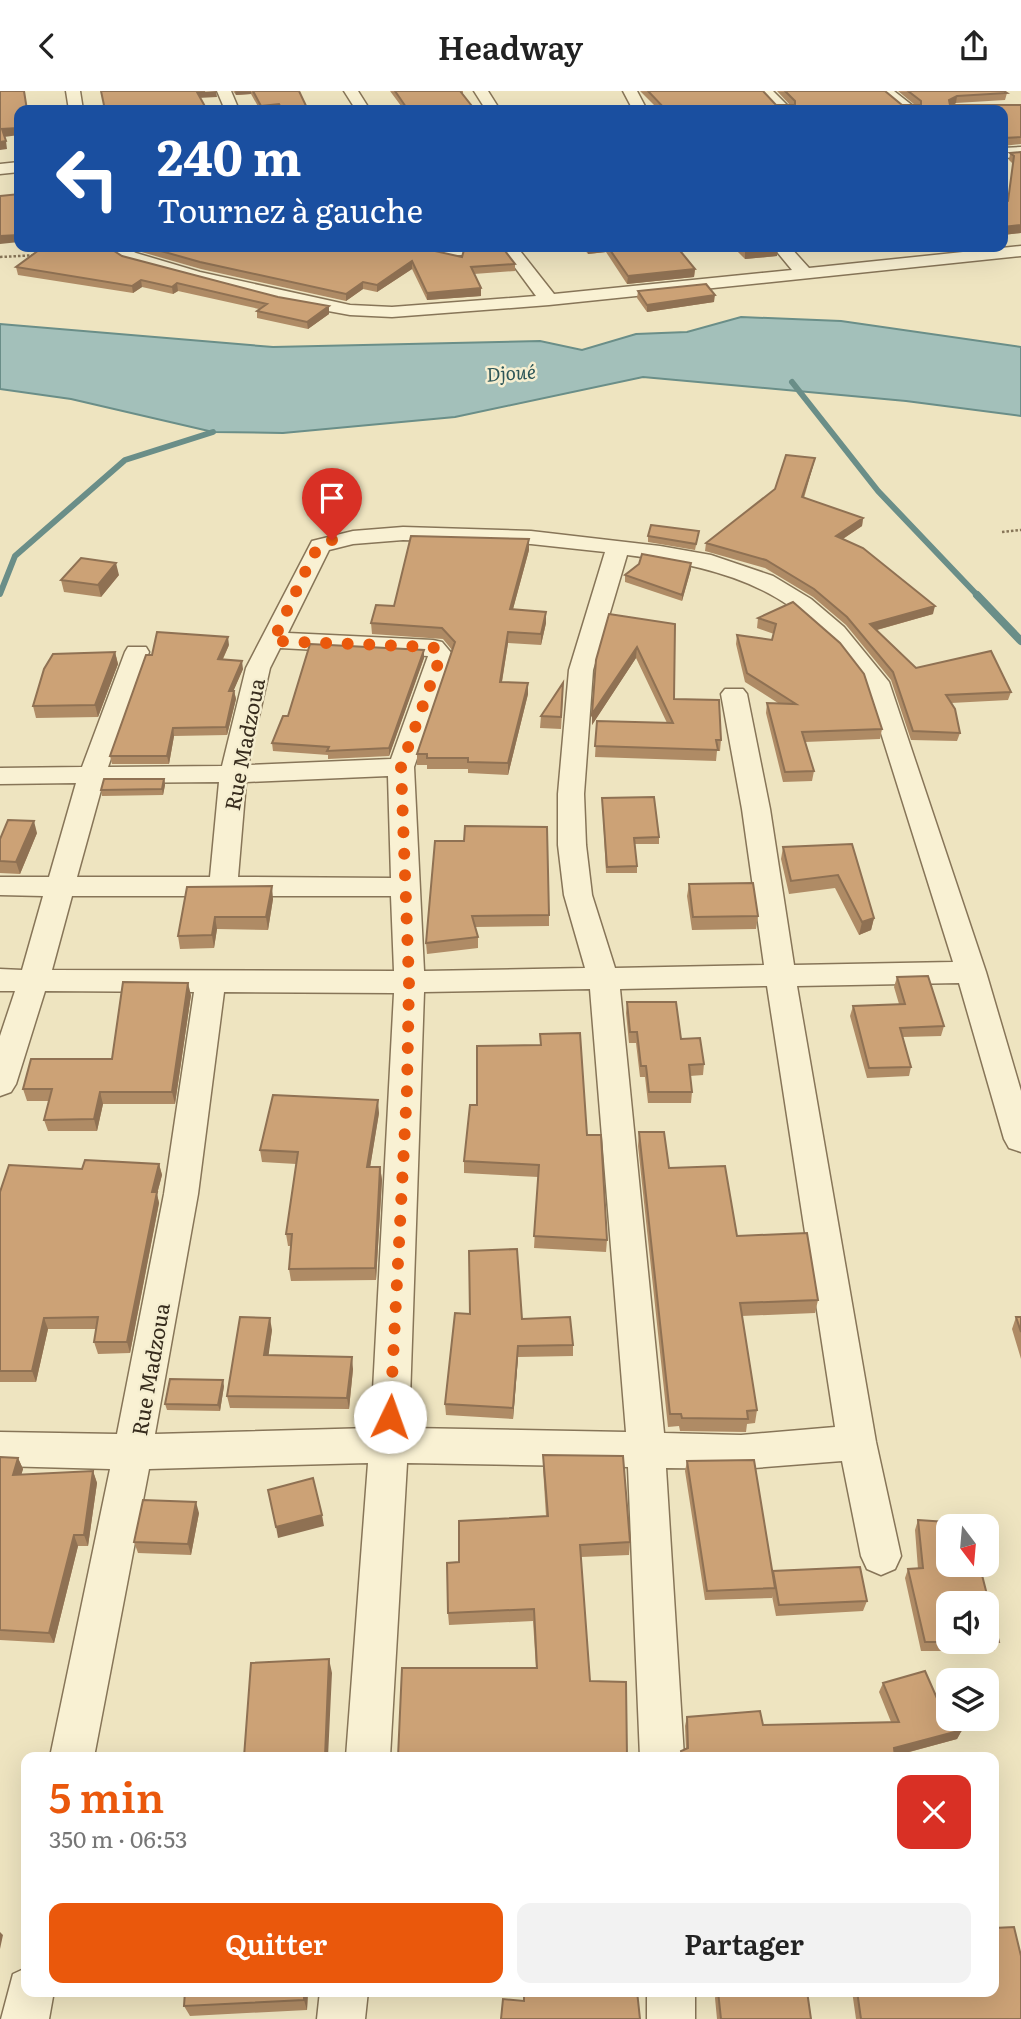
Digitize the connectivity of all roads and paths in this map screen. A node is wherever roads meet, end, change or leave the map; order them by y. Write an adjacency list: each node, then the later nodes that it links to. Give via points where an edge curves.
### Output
1 (765, 91): 3 (street)
2 (885, 91): 4 (street)
3 (780, 105)
4 (904, 105)
5 (1021, 251): 11 (street)
6 (120, 252): 12 (street, via 194,276 350,310 443,309)
7 (512, 252): 12 (street)
8 (785, 252): 11 (street)
9 (49, 254): 10 (path)
10 (0, 257)
11 (805, 274): 12 (street)
12 (549, 300)
13 (1021, 530): 14 (path)
14 (1002, 532)
15 (618, 547): 16 (street, Rue Madzoua, via 513,537 395,534 332,540 313,555); 27 (street, via 744,571 797,601 855,650 877,683 888,713); 32 (street, via 581,670 571,794 578,895)
16 (273, 641): 19 (street, via 433,647 440,651 439,665); 20 (street, Rue Madzoua, via 258,668)
17 (137, 652): 21 (street)
18 (734, 694): 28 (street)
19 (401, 767): 20 (street); 25 (street)
20 (233, 774): 21 (street); 23 (street, Rue Madzoua)
21 (92, 775): 22 (street); 26 (street)
22 (0, 776)
23 (223, 885): 25 (street); 26 (street)
24 (0, 887): 26 (street)
25 (406, 887): 33 (street)
26 (59, 888): 30 (street)
27 (971, 972): 28 (street); 35 (street)
28 (781, 977): 32 (street); 36 (street)
29 (0, 979): 30 (street)
30 (34, 979): 31 (street); 34 (street)
31 (211, 979): 33 (street); 40 (street, Rue Madzoua, via 181,1193)
32 (604, 980): 33 (street); 38 (street)
33 (409, 982): 37 (street)
34 (0, 1084)
35 (1021, 1139)
36 (856, 1442): 38 (street, via 741,1452); 41 (street)
37 (389, 1445): 38 (street); 40 (street); 43 (street)
38 (646, 1448): 44 (street)
39 (0, 1449): 40 (street)
40 (133, 1452): 42 (street, Rue Madzoua)
41 (881, 1556)
42 (73, 1752)
43 (368, 1752)
44 (662, 1752)
45 (29, 1997): 48 (street)
46 (343, 1997): 49 (street)
47 (671, 1997): 50 (street)
48 (25, 2019)
49 (341, 2019)
50 (671, 2019)

